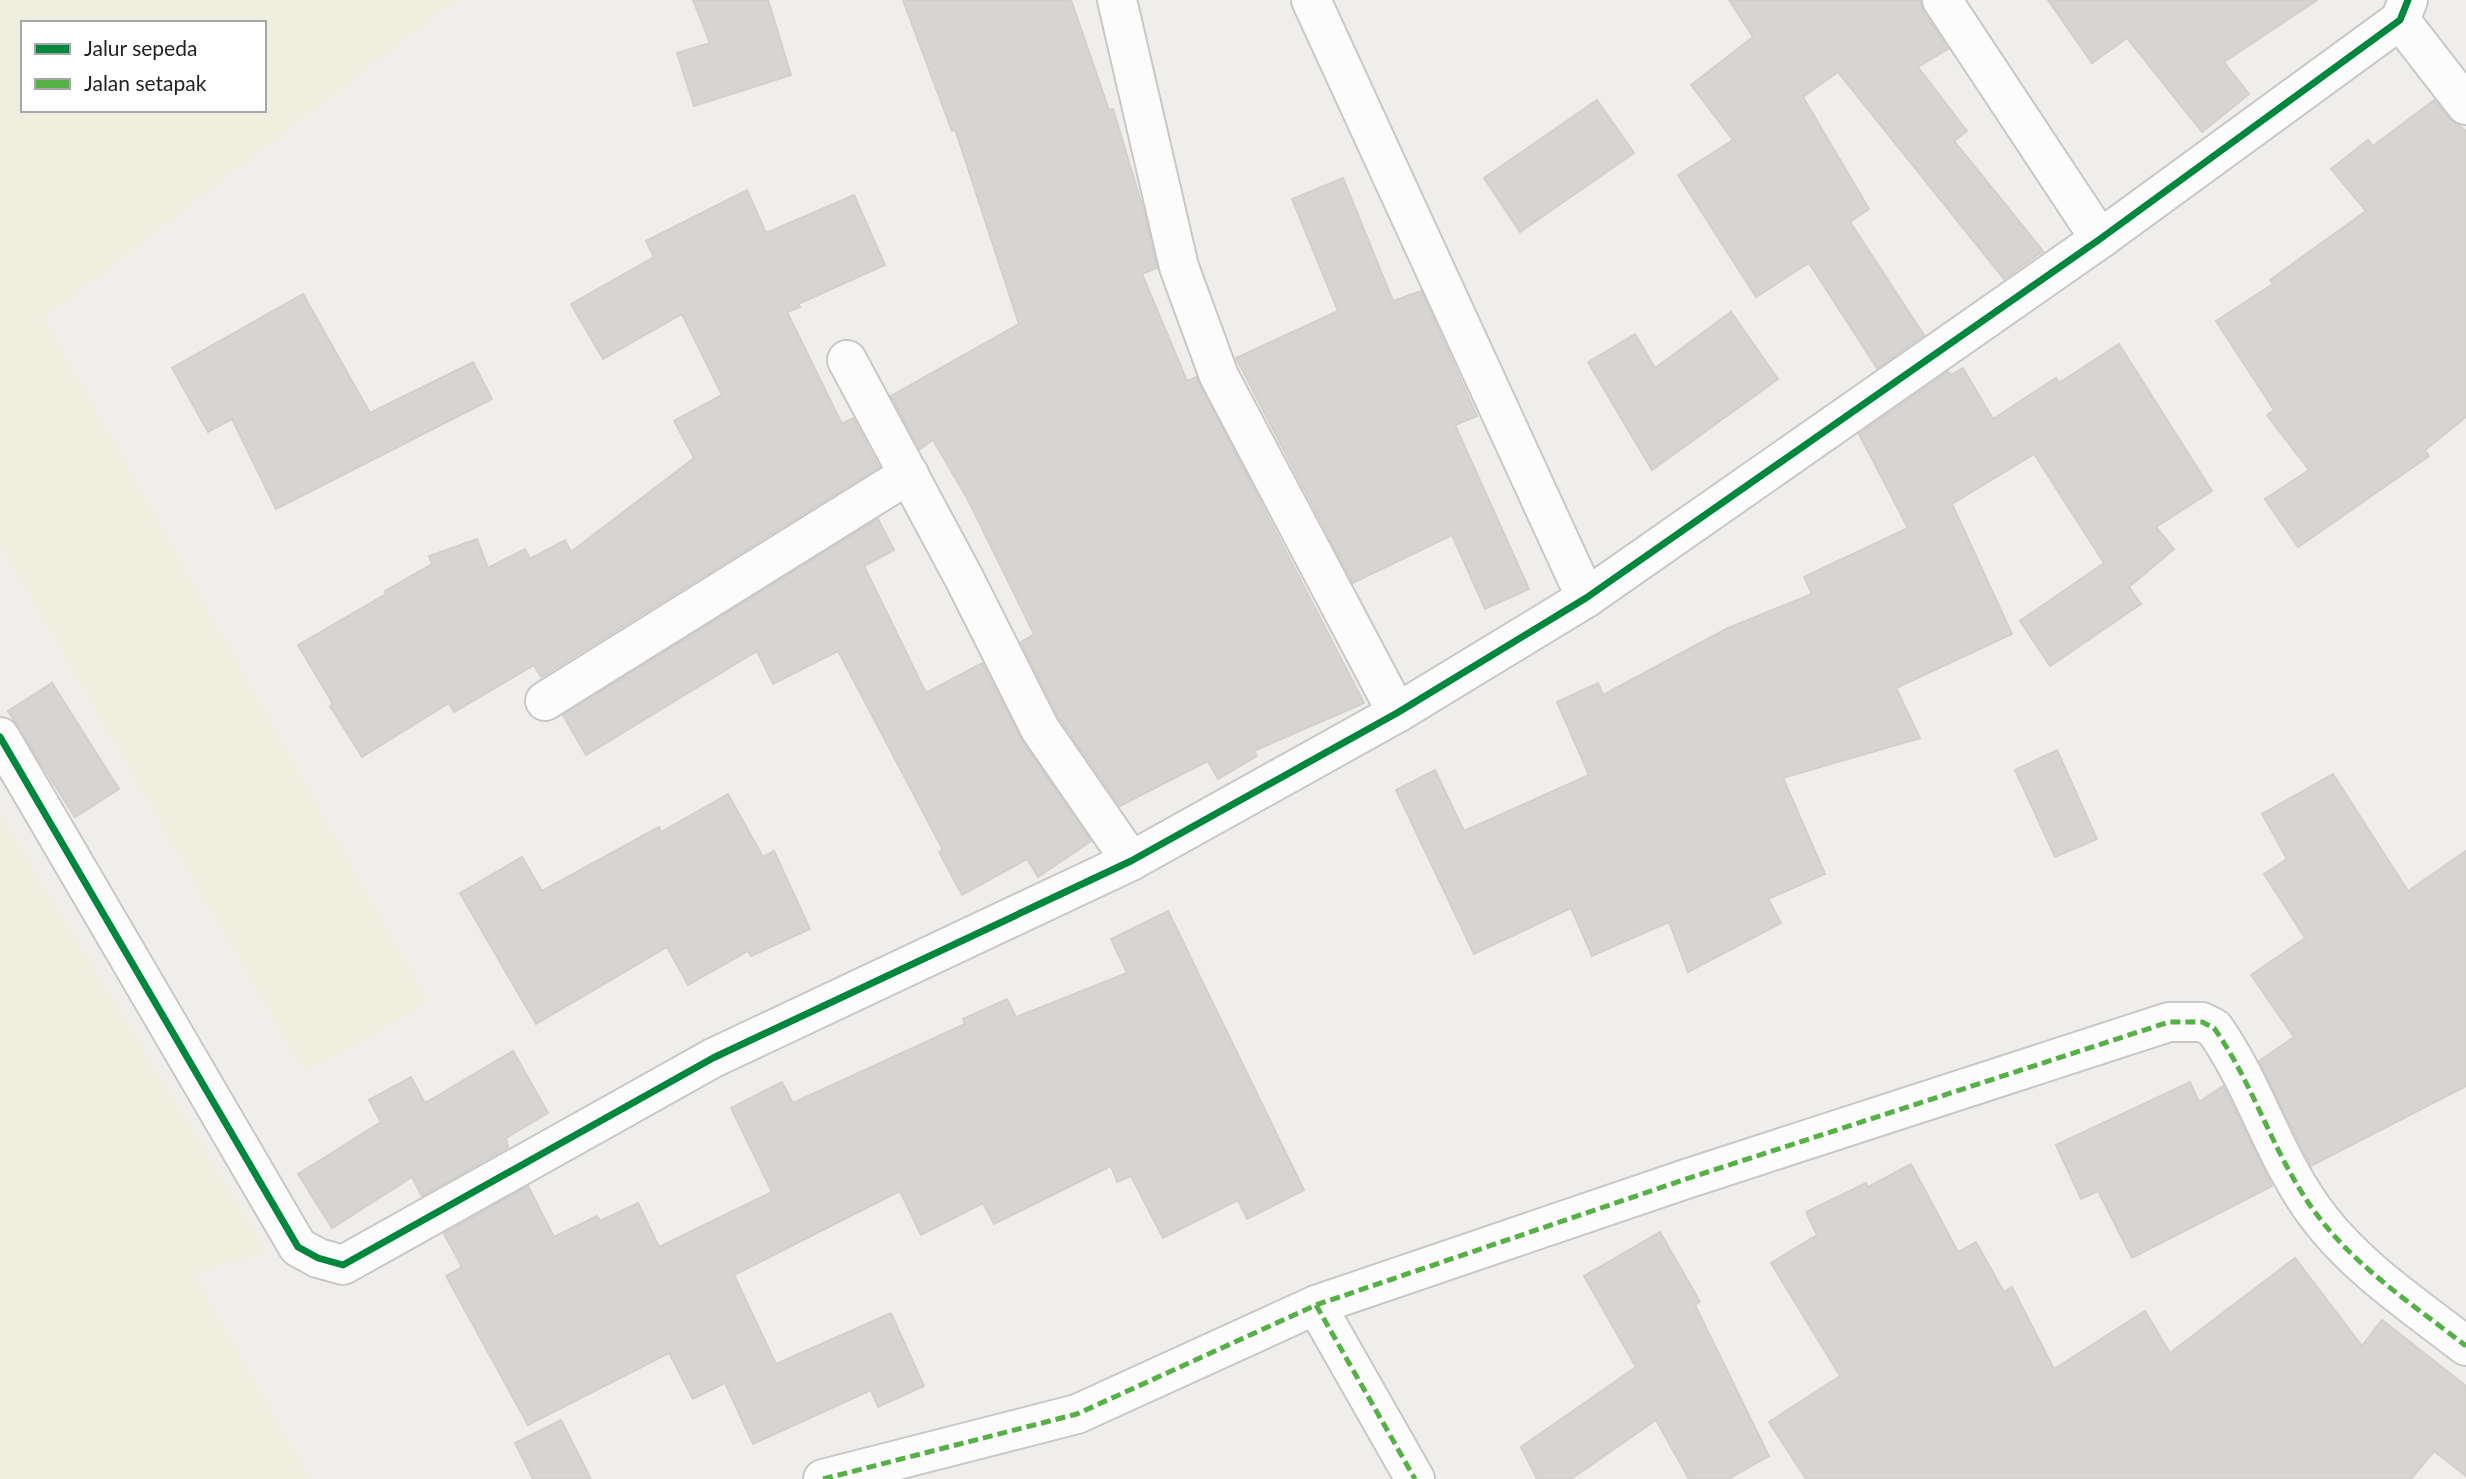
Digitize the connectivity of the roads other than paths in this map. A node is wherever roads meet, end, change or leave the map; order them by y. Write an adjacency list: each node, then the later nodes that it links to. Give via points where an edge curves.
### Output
1 (1117, 0): 11 (street, via 1179,267 1219,376)
2 (1311, 0): 9 (street)
3 (1942, 0): 6 (street)
4 (2404, 10): 5 (street); 6 (street)
5 (2466, 105)
6 (2100, 239): 9 (street)
7 (847, 360): 8 (street)
8 (909, 474): 10 (street); 13 (street, via 1040,729)
9 (1587, 598): 11 (street)
10 (545, 701)
11 (1397, 713): 13 (street)
12 (0, 737): 13 (street, via 298,1247 343,1265 713,1058)
13 (1132, 861)
14 (1316, 1305): 15 (street, via 2169,1022 2202,1022 2214,1028 2321,1220 2367,1268); 16 (street, via 1077,1414); 17 (street)
15 (2466, 1346)
16 (823, 1479)
17 (1415, 1479)

